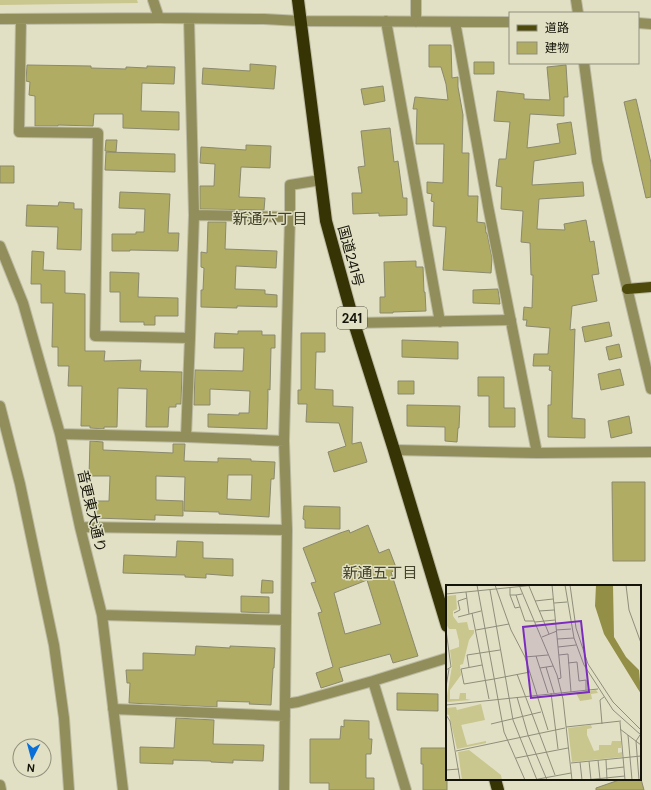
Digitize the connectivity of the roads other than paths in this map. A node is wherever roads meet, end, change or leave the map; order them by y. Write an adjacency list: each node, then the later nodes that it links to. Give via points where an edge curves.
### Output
1 (153, 0): 6 (street)
2 (298, 0): 10 (highway, 国道241号 / 241)
3 (416, 0): 12 (street)
4 (576, 0): 5 (street)
5 (578, 12)
6 (159, 18): 8 (street); 9 (street)
7 (0, 19): 8 (street)
8 (21, 19): 27 (street, via 19,132 98,133 96,336)
9 (189, 19): 10 (street); 19 (street)
10 (300, 21): 11 (street); 18 (highway, 国道241号 / 241)
11 (386, 21): 12 (street); 25 (street)
12 (416, 22): 13 (street)
13 (455, 22): 14 (street); 24 (street)
14 (509, 22)
15 (639, 23): 16 (street)
16 (651, 24)
17 (584, 64): 23 (street, via 597,161)
18 (321, 180): 20 (street, via 290,185); 26 (highway, 国道241号 / 241, via 326,221)
19 (194, 215): 20 (street); 27 (street)
20 (290, 217): 32 (street)
21 (0, 246): 30 (street, 音更東大通り, via 23,303)
22 (651, 287): 23 (main road)
23 (627, 289): 28 (street)
24 (511, 320): 25 (street); 35 (street)
25 (440, 322): 26 (street)
26 (354, 323): 33 (highway, 国道241号 / 241)
27 (190, 338): 31 (street)
28 (651, 389)
29 (0, 406): 49 (street, via 20,484 54,644 64,718)
30 (60, 434): 31 (street); 36 (street, 音更東大通り)
31 (186, 437): 32 (street)
32 (284, 441): 37 (street)
33 (394, 450): 35 (street); 40 (highway, 国道241号 / 241)
34 (651, 452): 35 (street)
35 (537, 453)
36 (80, 527): 37 (street); 38 (street, 音更東大通り)
37 (287, 530): 39 (street)
38 (102, 614): 39 (street); 44 (street, 音更東大通り)
39 (286, 620): 43 (street)
40 (446, 623)
41 (446, 658): 42 (street)
42 (372, 681): 43 (street); 52 (street)
43 (285, 704): 45 (street)
44 (113, 709): 45 (street); 50 (street, 音更東大通り)
45 (285, 716): 51 (street)
46 (494, 780): 53 (highway)
47 (0, 785): 48 (street)
48 (1, 790)
49 (69, 790)
50 (123, 790)
51 (284, 790)
52 (406, 790)
53 (498, 790)

